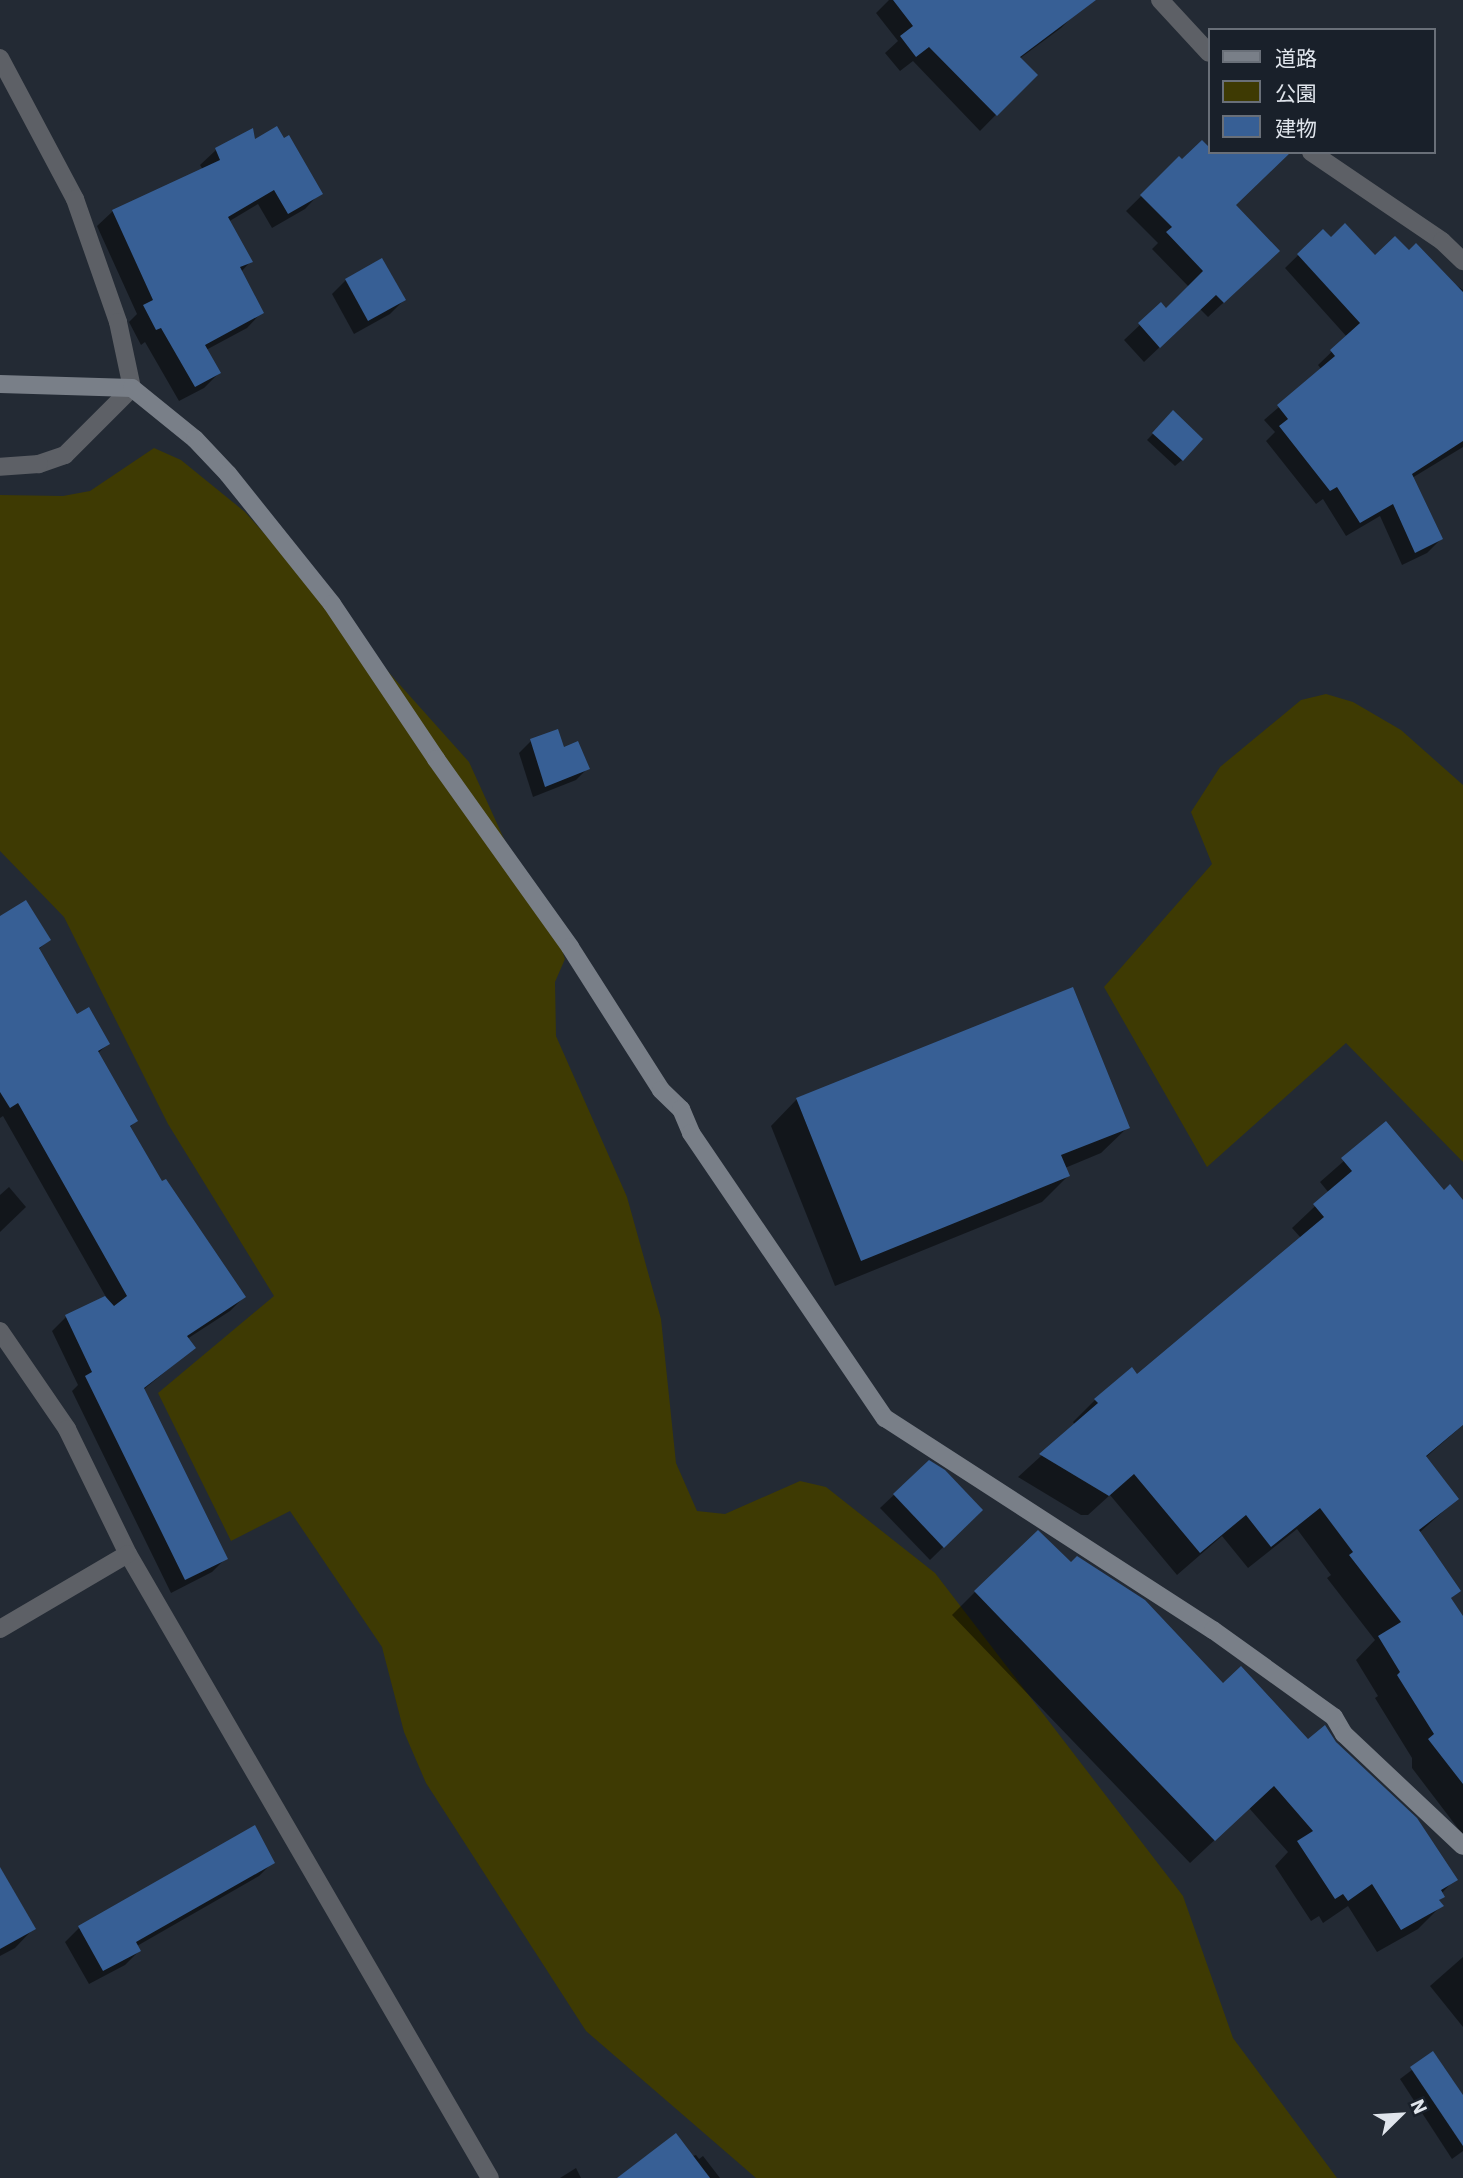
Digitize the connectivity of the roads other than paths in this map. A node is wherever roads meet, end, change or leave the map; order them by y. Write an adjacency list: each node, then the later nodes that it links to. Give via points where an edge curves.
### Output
1 (1160, 0): 2 (street)
2 (1208, 51)
3 (0, 58): 7 (street, via 75,199 118,322)
4 (1314, 154): 5 (street)
5 (1463, 261)
6 (0, 384): 7 (street)
7 (132, 388): 8 (street, via 65,455 39,464); 12 (street, via 195,439 228,474 332,604 570,947 661,1090 681,1109 691,1133 885,1418 1213,1629 1334,1717 1344,1734)
8 (0, 467)
9 (0, 1331): 10 (street, via 66,1429)
10 (128, 1554): 11 (street); 13 (street)
11 (0, 1629)
12 (1463, 1846)
13 (491, 2178)

